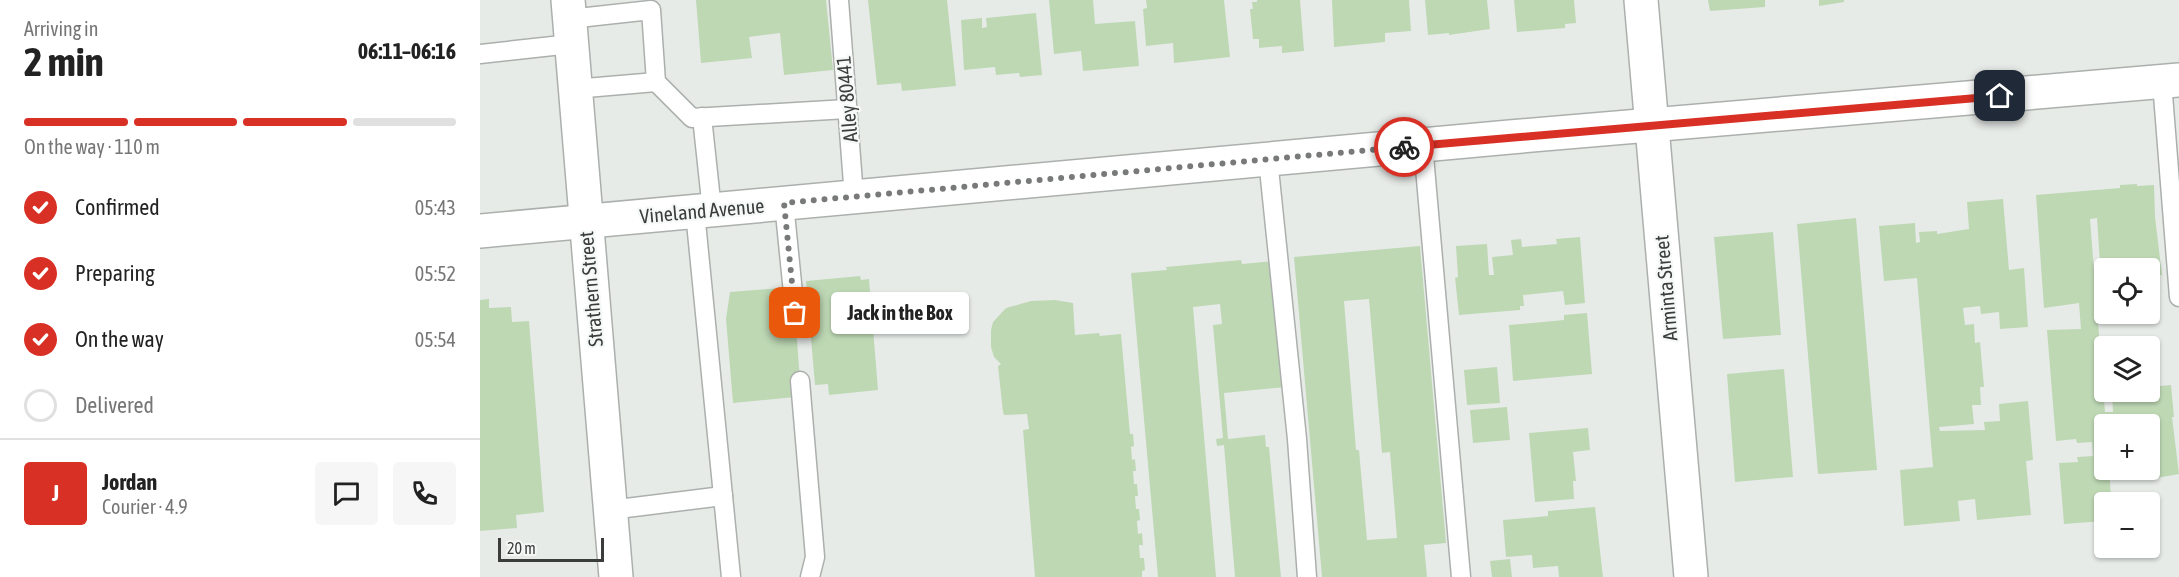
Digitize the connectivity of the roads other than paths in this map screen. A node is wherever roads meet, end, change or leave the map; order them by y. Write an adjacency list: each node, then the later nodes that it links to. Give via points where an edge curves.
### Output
1 (839, 0): 8 (lane, Alley 80441)
2 (1641, 0): 10 (main road, Arminta Street)
3 (569, 21): 4 (lane); 6 (lane, via 651,10); 7 (main road, Strathern Street)
4 (480, 54)
5 (2170, 81): 10 (main road, Vineland Avenue); 18 (lane)
6 (656, 82): 7 (lane); 9 (lane, via 692,118)
7 (574, 89): 16 (main road, Strathern Street)
8 (847, 109): 9 (lane); 13 (lane, Alley 80441)
9 (702, 117): 15 (lane)
10 (1652, 125): 11 (main road, Vineland Avenue); 28 (main road, Arminta Street)
11 (1423, 145): 12 (main road, Vineland Avenue); 27 (lane)
12 (1268, 159): 13 (main road, Vineland Avenue); 26 (lane)
13 (854, 197): 14 (main road, Vineland Avenue)
14 (784, 203): 15 (main road, Vineland Avenue); 19 (lane)
15 (703, 211): 16 (main road, Vineland Avenue); 21 (lane)
16 (585, 222): 17 (main road, Vineland Avenue); 22 (main road, Strathern Street)
17 (480, 231)
18 (2179, 297)
19 (795, 313)
20 (800, 381): 25 (lane, via 814,557)
21 (723, 496): 22 (lane); 24 (lane)
22 (610, 510): 23 (main road, Strathern Street)
23 (616, 577)
24 (731, 577)
25 (810, 577)
26 (1308, 577)
27 (1461, 577)
28 (1691, 577)

